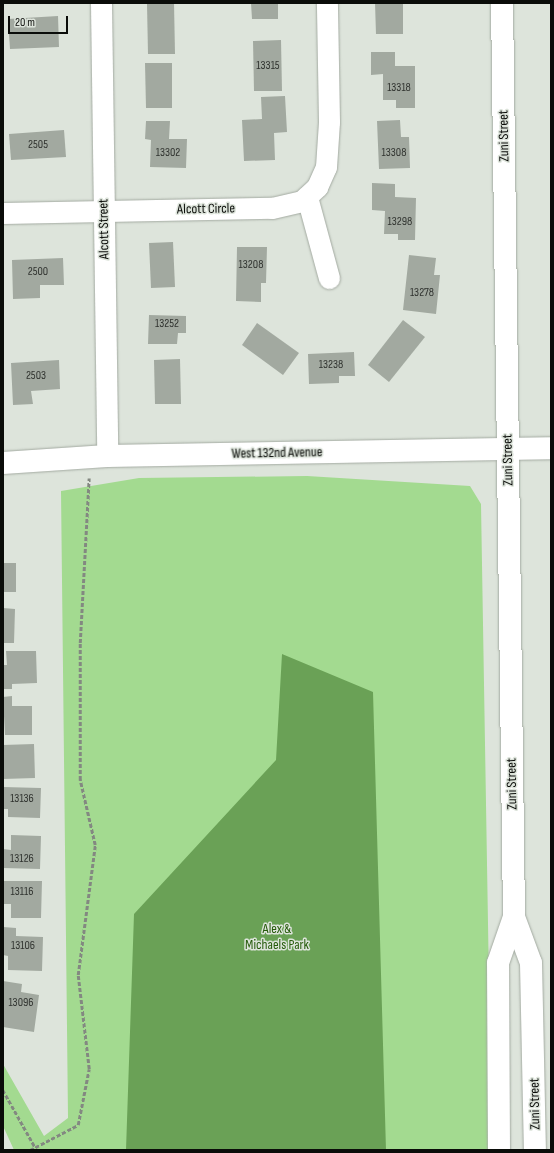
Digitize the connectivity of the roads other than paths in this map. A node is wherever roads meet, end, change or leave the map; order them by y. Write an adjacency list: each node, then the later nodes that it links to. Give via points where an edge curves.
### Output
1 (101, 3): 5 (street, Alcott Street)
2 (327, 3): 4 (street, Alcott Circle, via 329,122 326,167 318,186)
3 (502, 3): 9 (main road, Zuni Street)
4 (307, 197): 5 (street, Alcott Circle, via 286,207 272,208); 7 (street)
5 (103, 210): 6 (street, Alcott Circle); 10 (street, Alcott Street)
6 (3, 213)
7 (329, 278)
8 (551, 448): 9 (main road, West 132nd Avenue)
9 (508, 449): 10 (main road, West 132nd Avenue); 12 (main road, Zuni Street)
10 (99, 456): 11 (main road, West 132nd Avenue)
11 (3, 463)
12 (514, 917): 13 (main road, Zuni Street, via 498,963); 14 (main road, Zuni Street, via 531,962)
13 (499, 1150)
14 (535, 1150)

